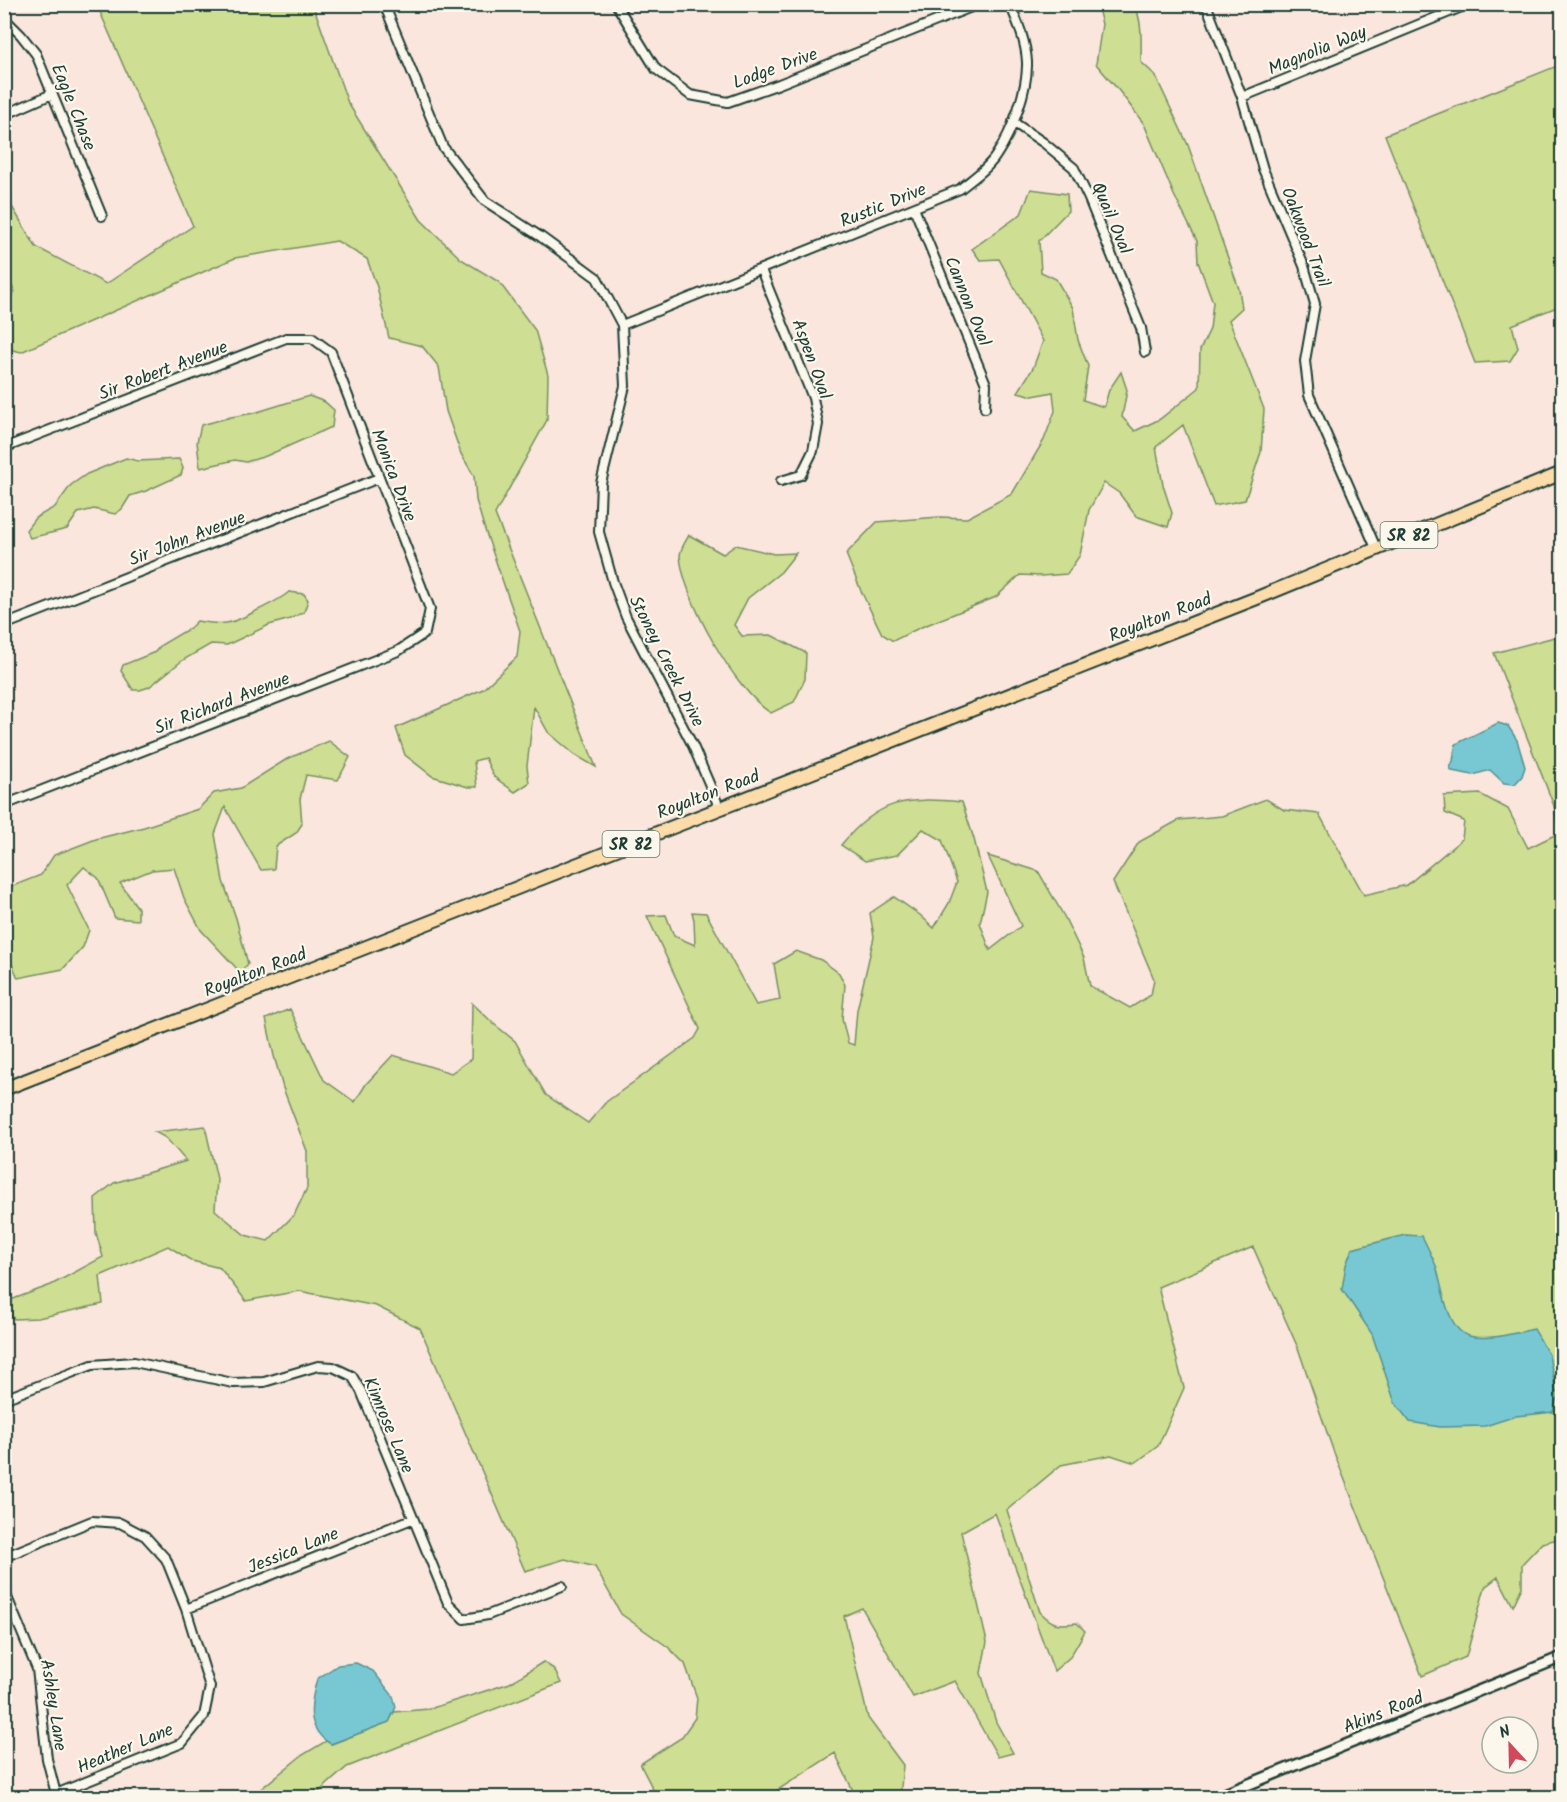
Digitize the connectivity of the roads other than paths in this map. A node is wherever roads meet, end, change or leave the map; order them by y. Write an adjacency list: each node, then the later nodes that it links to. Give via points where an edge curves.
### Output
1 (384, 4): 15 (street, Stoney Creek Drive, via 443,147 485,201 597,278)
2 (616, 4): 3 (street, Lodge Drive, via 656,69 690,95 728,102)
3 (979, 4)
4 (1010, 4): 11 (street, Rustic Drive, via 1023,36 1027,64)
5 (1206, 4): 9 (street, Oakwood Trail)
6 (1469, 4): 9 (street, Magnolia Way)
7 (4, 18): 8 (street, Eagle Chase, via 36,54)
8 (52, 94): 10 (street); 13 (street, Eagle Chase)
9 (1242, 97): 23 (street, Oakwood Trail, via 1263,169 1304,266 1315,304 1305,362 1309,395)
10 (4, 115)
11 (1013, 122): 12 (street, Rustic Drive, via 997,156 960,189); 17 (street, Quail Oval, via 1074,168 1141,328)
12 (914, 208): 14 (street, Rustic Drive); 18 (street, Cannon Oval, via 986,384)
13 (102, 216)
14 (761, 270): 15 (street, Rustic Drive); 22 (street, Aspen Oval, via 813,398 818,424 813,451 801,475)
15 (622, 325): 27 (street, Stoney Creek Drive, via 625,387 601,483 599,532 626,617 693,746)
16 (330, 352): 19 (street, Sir Robert Avenue, via 312,338 286,338); 21 (street, Monica Drive)
17 (1145, 352)
18 (985, 408)
19 (4, 448)
20 (1563, 473): 23 (main road, SR 82)
21 (379, 478): 24 (street, Monica Drive); 25 (street, Sir John Avenue)
22 (781, 481)
23 (1377, 548): 27 (main road, Royalton Road / SR 82)
24 (430, 609): 26 (street, Sir Richard Avenue, via 425,633 398,651)
25 (4, 625)
26 (4, 804)
27 (720, 809): 28 (main road, Royalton Road / SR 82)
28 (4, 1089)
29 (4, 1399): 30 (street, Kimrose Lane, via 92,1365 134,1362 233,1383 264,1382 318,1366 333,1367 352,1376 361,1390)
30 (412, 1519): 32 (street, Kimrose Lane, via 448,1603 464,1619 488,1615); 34 (street, Jessica Lane)
31 (4, 1557): 34 (street, Heather Lane, via 93,1521 120,1523 145,1536 166,1559)
32 (562, 1586)
33 (4, 1590): 36 (street, Ashley Lane, via 37,1669 47,1759)
34 (186, 1608): 36 (street, Heather Lane, via 210,1687 204,1716 182,1743)
35 (1563, 1657): 38 (street, Akins Road)
36 (56, 1794): 37 (street, Heather Lane)
37 (46, 1797)
38 (1215, 1797)

